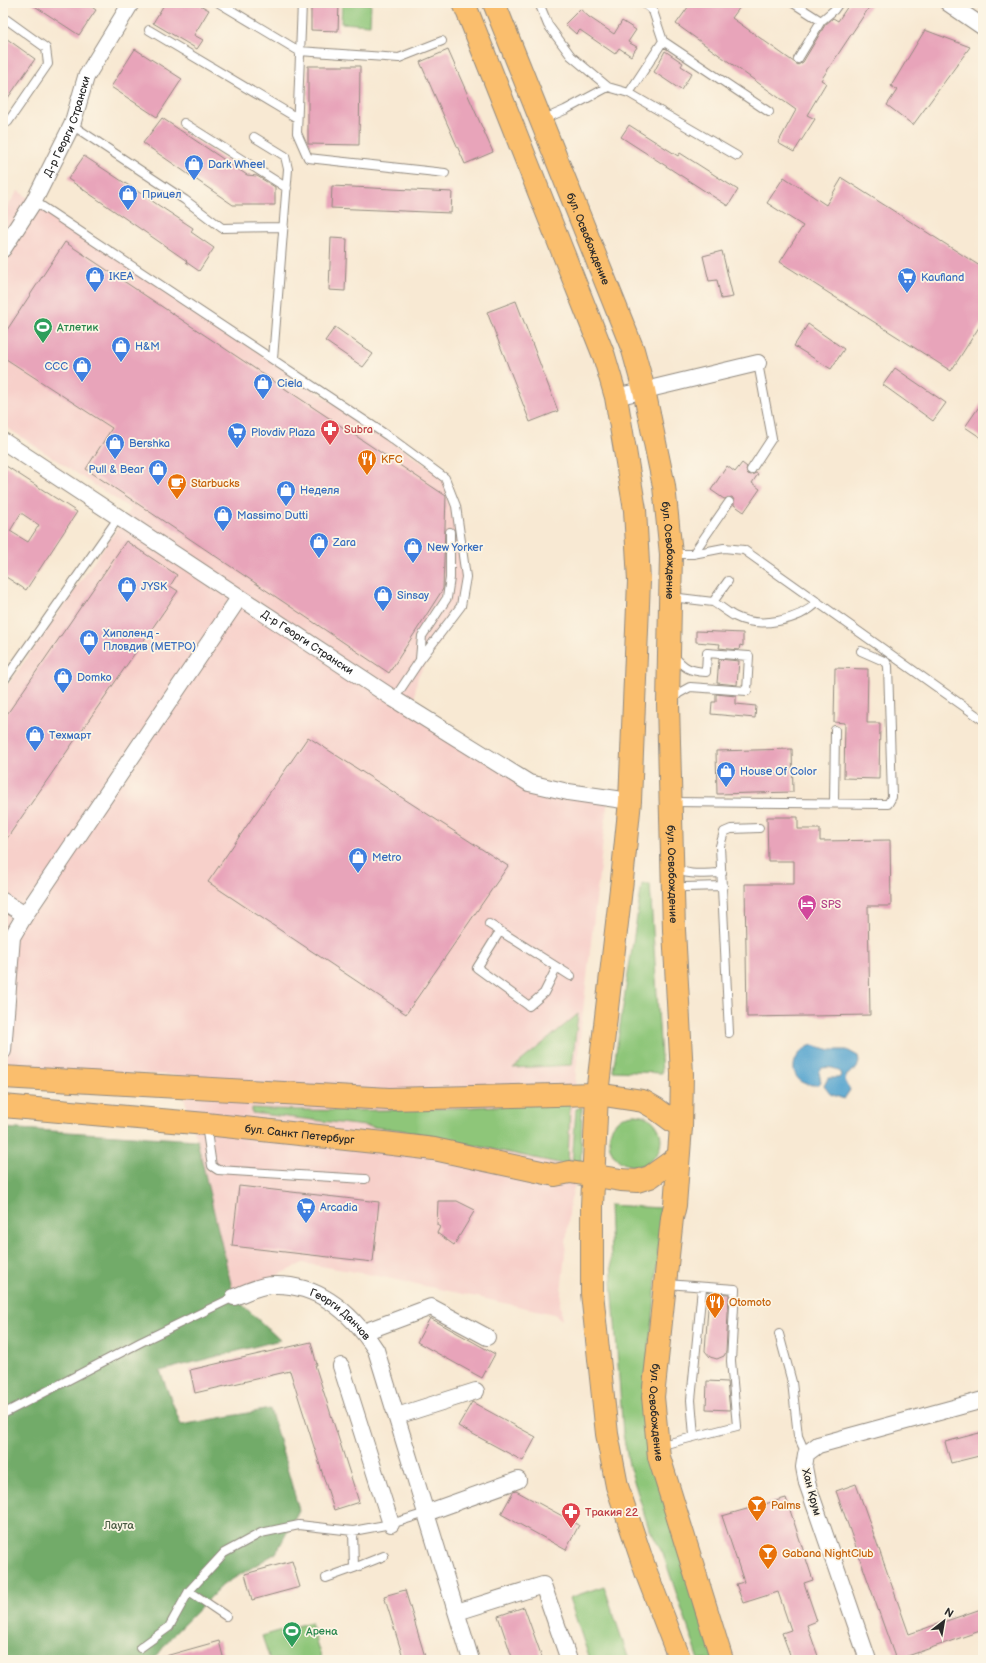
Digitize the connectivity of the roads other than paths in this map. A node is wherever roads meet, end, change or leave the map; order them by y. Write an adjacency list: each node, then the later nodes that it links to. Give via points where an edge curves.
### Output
1 (131, 3): 26 (street, Д-р Георги Странски, via 86,77)
2 (219, 3): 17 (lane)
3 (302, 3): 17 (lane)
4 (464, 3): 37 (main road, via 604,356)
5 (494, 3): 23 (main road, бул. Освобождение)
6 (539, 3): 19 (lane, via 548,25 571,56)
7 (644, 3): 16 (lane, via 653,11)
8 (793, 3): 12 (lane)
9 (839, 3): 12 (lane)
10 (948, 3): 13 (street)
11 (3, 16): 24 (lane, via 46,48 48,64)
12 (821, 21): 18 (lane)
13 (983, 27)
14 (149, 30): 22 (lane)
15 (442, 41): 17 (lane, via 399,58)
16 (663, 41): 20 (lane); 21 (lane)
17 (299, 51): 22 (lane)
18 (798, 59)
19 (608, 86): 20 (lane); 23 (lane)
20 (629, 93): 28 (lane)
21 (769, 112)
22 (297, 118): 29 (lane, via 297,133 308,158)
23 (542, 120): 36 (main road, бул. Освобождение, via 633,350)
24 (8, 122)
25 (184, 123): 30 (lane)
26 (72, 125): 31 (street, Д-р Георги Странски); 32 (lane, via 222,228)
27 (254, 137): 30 (lane, via 285,156 288,169)
28 (737, 156)
29 (445, 173)
30 (287, 188): 32 (lane)
31 (34, 201): 33 (street, Д-р Георги Странски); 34 (lane)
32 (284, 227): 34 (lane)
33 (3, 249)
34 (273, 359): 52 (lane, via 388,436 445,478 456,506 466,577 461,606)
35 (758, 363): 36 (street); 39 (lane, via 772,438)
36 (644, 390): 37 (street); 43 (main road, бул. Освобождение, via 664,486)
37 (616, 397): 58 (main road, via 636,510 639,581)
38 (3, 441): 41 (street, Д-р Георги Странски)
39 (751, 470)
40 (729, 502): 44 (lane)
41 (119, 517): 47 (street, Д-р Георги Странски); 53 (lane)
42 (450, 532): 52 (lane, via 450,578 447,598 422,636)
43 (671, 554): 44 (lane); 46 (main road, бул. Освобождение)
44 (693, 554): 49 (lane, via 724,548 744,550)
45 (728, 580): 48 (lane)
46 (670, 597): 48 (lane); 51 (main road, бул. Освобождение)
47 (239, 598): 54 (street, Д-р Георги Странски); 67 (street)
48 (713, 602): 49 (lane, via 734,616 751,621 770,622 810,609)
49 (818, 602): 56 (lane)
50 (861, 651): 60 (lane, via 886,662 888,666 892,797 888,804)
51 (669, 652): 55 (main road, бул. Освобождение); 55 (lane, via 691,671 706,672 707,653 749,656 747,691 690,687 679,692)
52 (420, 660): 54 (lane)
53 (3, 682)
54 (394, 699): 58 (street, Д-р Георги Странски, via 529,783 568,792)
55 (668, 704): 59 (main road, бул. Освобождение)
56 (983, 720)
57 (835, 730): 60 (lane)
58 (630, 800): 75 (main road)
59 (670, 802): 60 (lane); 62 (main road, бул. Освобождение)
60 (834, 803)
61 (760, 828): 63 (lane, via 731,829 724,832 720,846)
62 (672, 866): 63 (lane, via 688,873); 65 (main road, бул. Освобождение)
63 (722, 873): 64 (lane)
64 (723, 886): 65 (lane, via 685,887); 72 (lane)
65 (673, 891): 78 (main road, бул. Освобождение, via 682,1074)
66 (3, 901): 67 (street)
67 (24, 915): 73 (street, via 12,937)
68 (489, 924): 69 (lane)
69 (500, 931): 70 (lane); 70 (lane, via 476,968 529,1006 544,993)
70 (557, 967): 71 (lane)
71 (571, 976)
72 (729, 1033)
73 (3, 1051)
74 (3, 1077): 75 (main road, via 390,1099)
75 (597, 1094): 78 (main road, via 643,1101); 80 (main road)
76 (3, 1106): 77 (main road, бул. Санкт Петербург)
77 (206, 1124): 80 (main road, бул. Санкт Петербург, via 434,1149 555,1175 570,1172); 81 (lane, via 212,1166 218,1170)
78 (680, 1127): 79 (main road, бул. Освобождение)
79 (678, 1157): 80 (main road, бул. Санкт Петербург, via 650,1177 636,1181); 82 (main road, бул. Освобождение)
80 (593, 1177): 109 (main road, via 592,1293 607,1434 620,1493 646,1572)
81 (365, 1179)
82 (665, 1284): 83 (lane); 94 (main road, бул. Освобождение, via 653,1397)
83 (702, 1288): 93 (lane, via 691,1400); 93 (lane, via 735,1290 731,1361 737,1426)
84 (234, 1297): 85 (street, Георги Данчов, via 270,1284 301,1287 331,1300); 91 (lane, Георги Данчов)
85 (364, 1332): 87 (street, via 431,1307); 92 (street, Георги Данчов, via 376,1350)
86 (779, 1334): 95 (lane, via 792,1382 798,1436)
87 (487, 1337)
88 (341, 1366): 98 (street)
89 (476, 1391): 92 (street)
90 (983, 1400): 95 (street, Хан Крум, via 818,1445)
91 (3, 1414)
92 (397, 1416): 97 (street, Георги Данчов)
93 (694, 1436): 94 (lane)
94 (658, 1446): 110 (main road, бул. Освобождение, via 659,1457)
95 (806, 1454): 111 (street, Хан Крум, via 804,1468 807,1483)
96 (518, 1480): 97 (street)
97 (426, 1513): 98 (lane); 104 (street, Георги Данчов)
98 (391, 1524): 99 (lane)
99 (352, 1531): 101 (lane); 103 (lane, via 298,1525 261,1533 224,1553)
100 (384, 1556): 101 (lane)
101 (354, 1568): 102 (lane)
102 (326, 1578)
103 (189, 1592): 105 (lane); 106 (lane, via 169,1627)
104 (457, 1612): 107 (street, Георги Данчов); 108 (street, via 543,1585)
105 (226, 1616)
106 (140, 1648)
107 (472, 1660)
108 (569, 1660)
109 (680, 1660)
110 (722, 1660)
111 (868, 1660)

